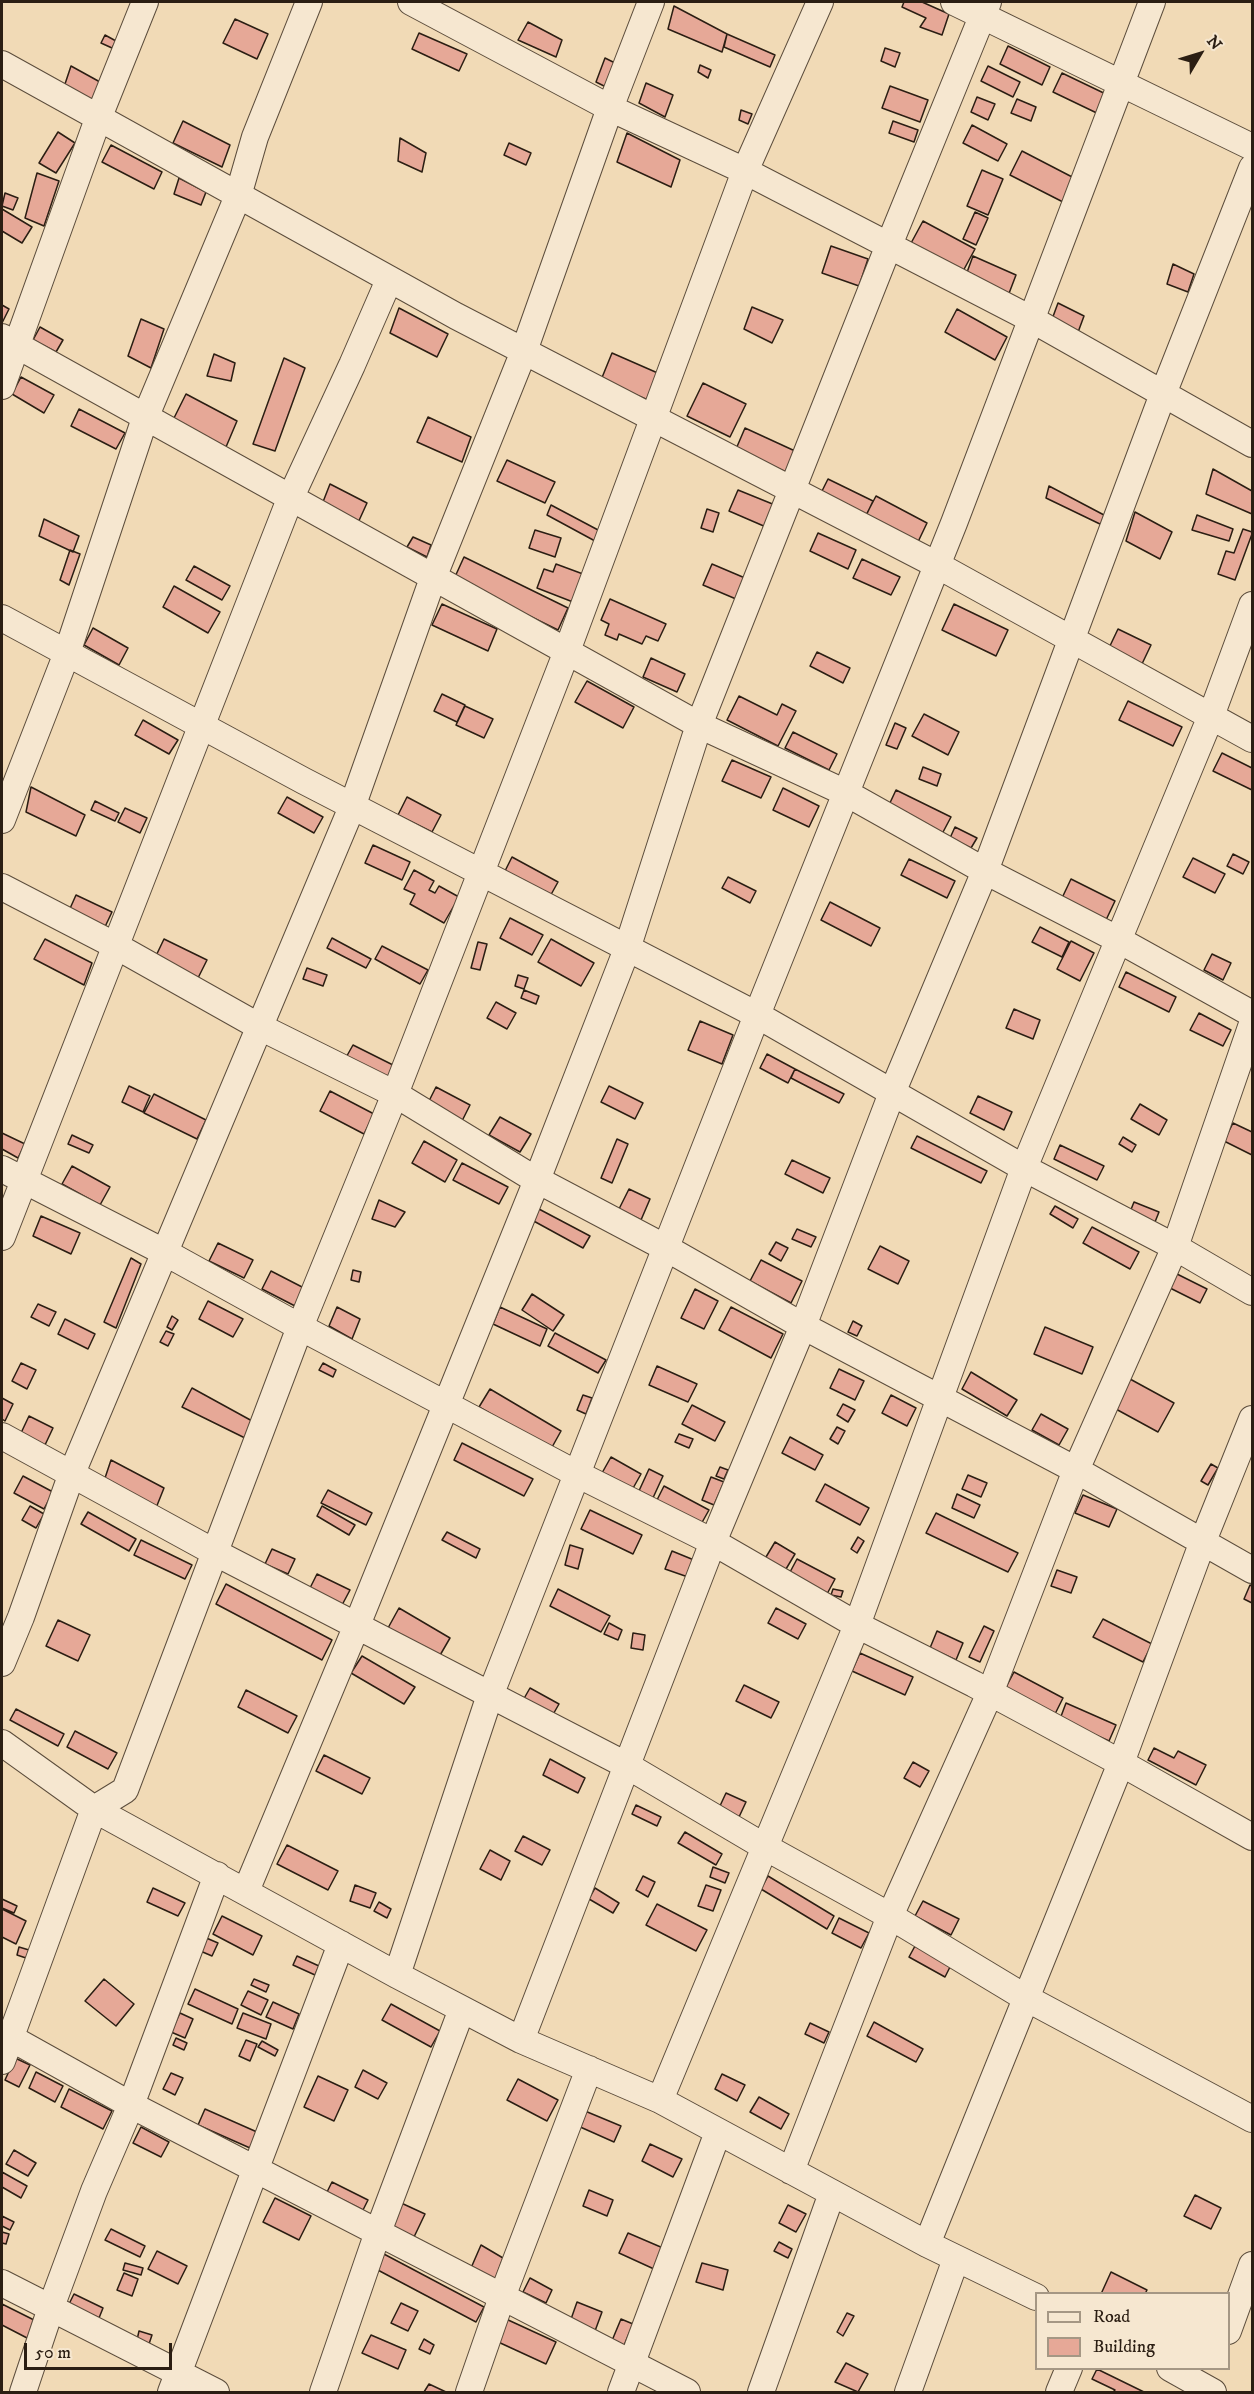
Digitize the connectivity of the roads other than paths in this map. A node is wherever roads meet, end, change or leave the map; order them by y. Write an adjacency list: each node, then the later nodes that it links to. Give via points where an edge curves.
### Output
1 (145, 2): 12 (street)
2 (309, 2): 16 (street, via 255,137)
3 (411, 2): 11 (street)
4 (651, 2): 11 (street)
5 (819, 2): 15 (street)
6 (954, 2): 8 (street)
7 (1152, 2): 10 (street)
8 (985, 9): 10 (street); 17 (street)
9 (2, 64): 12 (street)
10 (1121, 83): 13 (street); 19 (street)
11 (610, 108): 15 (street); 21 (street)
12 (98, 119): 16 (street); 20 (street)
13 (1252, 147)
14 (1252, 168): 23 (street)
15 (745, 171): 17 (street); 25 (street)
16 (237, 196): 18 (street); 24 (street)
17 (889, 245): 19 (street); 27 (street)
18 (389, 280): 21 (street); 28 (street)
19 (1031, 319): 23 (street); 29 (street)
20 (9, 342): 22 (street); 24 (street)
21 (524, 351): 25 (street); 30 (street)
22 (2, 386)
23 (1163, 394): 26 (street); 33 (street)
24 (145, 418): 28 (street); 35 (street)
25 (654, 419): 27 (street); 34 (street)
26 (1252, 444)
27 (792, 490): 29 (street); 37 (street)
28 (290, 499): 30 (street); 38 (street)
29 (937, 565): 33 (street); 40 (street)
30 (433, 578): 34 (street); 41 (street)
31 (1252, 605): 36 (street)
32 (2, 618): 35 (street)
33 (1072, 639): 36 (street); 43 (street)
34 (567, 651): 37 (street); 44 (street)
35 (67, 653): 38 (street); 42 (street)
36 (1211, 717): 39 (street); 46 (street)
37 (699, 725): 40 (street); 48 (street)
38 (201, 726): 41 (street); 47 (street)
39 (1252, 739)
40 (846, 793): 43 (street); 50 (street)
41 (352, 807): 44 (street); 52 (street)
42 (2, 820)
43 (985, 871): 46 (street); 53 (street)
44 (481, 873): 48 (street); 54 (street)
45 (2, 887): 47 (street)
46 (1117, 939): 49 (street); 55 (street)
47 (116, 946): 52 (street); 58 (street)
48 (627, 949): 50 (street); 57 (street)
49 (1252, 1014)
50 (757, 1015): 53 (street); 61 (street)
51 (1252, 1024): 60 (street)
52 (260, 1027): 54 (street); 62 (street)
53 (892, 1093): 55 (street); 64 (street)
54 (395, 1094): 57 (street); 65 (street)
55 (1024, 1168): 60 (street); 66 (street)
56 (2, 1169): 58 (street)
57 (537, 1180): 61 (street); 67 (street)
58 (24, 1181): 59 (street); 62 (street)
59 (2, 1238)
60 (1175, 1246): 63 (street); 70 (street)
61 (666, 1248): 64 (street); 72 (street)
62 (166, 1253): 65 (street); 71 (street)
63 (1252, 1292)
64 (803, 1326): 66 (street); 74 (street)
65 (300, 1327): 67 (street); 75 (street)
66 (940, 1397): 70 (street); 78 (street)
67 (446, 1404): 72 (street); 77 (street)
68 (1252, 1419): 73 (street)
69 (2, 1436): 71 (street)
70 (1076, 1470): 73 (street); 80 (street)
71 (72, 1473): 75 (street); 79 (street)
72 (577, 1474): 74 (street); 81 (street)
73 (1203, 1541): 76 (street); 83 (street)
74 (713, 1542): 78 (street); 84 (street)
75 (214, 1552): 77 (street); 85 (street, via 125,1790)
76 (1252, 1570)
77 (357, 1625): 81 (street); 89 (street)
78 (857, 1625): 80 (street); 87 (street)
79 (2, 1662)
80 (990, 1693): 83 (street); 90 (street)
81 (491, 1694): 84 (street); 92 (street)
82 (2, 1743): 85 (street)
83 (1121, 1763): 86 (street); 93 (street)
84 (626, 1766): 87 (street); 95 (street)
85 (94, 1809): 88 (street); 96 (street)
86 (1252, 1837)
87 (765, 1847): 90 (street); 98 (street)
88 (217, 1875): 89 (street); 99 (street)
89 (246, 1892): 91 (street)
90 (890, 1916): 93 (street); 103 (street)
91 (341, 1944): 92 (street); 102 (street)
92 (397, 1975): 94 (street)
93 (1026, 1998): 100 (street); 106 (street)
94 (462, 2009): 95 (street); 105 (street)
95 (521, 2040): 97 (street)
96 (4, 2044): 99 (street)
97 (589, 2069): 98 (street); 110 (street)
98 (660, 2100): 101 (street)
99 (131, 2105): 102 (street); 112 (street)
100 (1252, 2119)
101 (718, 2132): 103 (street); 114 (street)
102 (257, 2170): 105 (street); 117 (street)
103 (791, 2171): 104 (street)
104 (832, 2193): 106 (street); 125 (street)
105 (378, 2232): 110 (street); 121 (street)
106 (927, 2244): 107 (street)
107 (956, 2259): 111 (street); 126 (street)
108 (1252, 2265): 113 (street)
109 (2, 2283): 112 (street)
110 (502, 2297): 114 (street); 122 (street)
111 (1035, 2297)
112 (51, 2308): 117 (street); 119 (street)
113 (1230, 2326)
114 (632, 2364): 123 (street); 124 (street)
115 (1068, 2370): 127 (street)
116 (1174, 2370): 118 (street)
117 (176, 2383): 120 (street)
118 (1210, 2386)
119 (23, 2392)
120 (216, 2392)
121 (323, 2392)
122 (469, 2392)
123 (621, 2392)
124 (687, 2392)
125 (761, 2392)
126 (908, 2392)
127 (1059, 2392)

